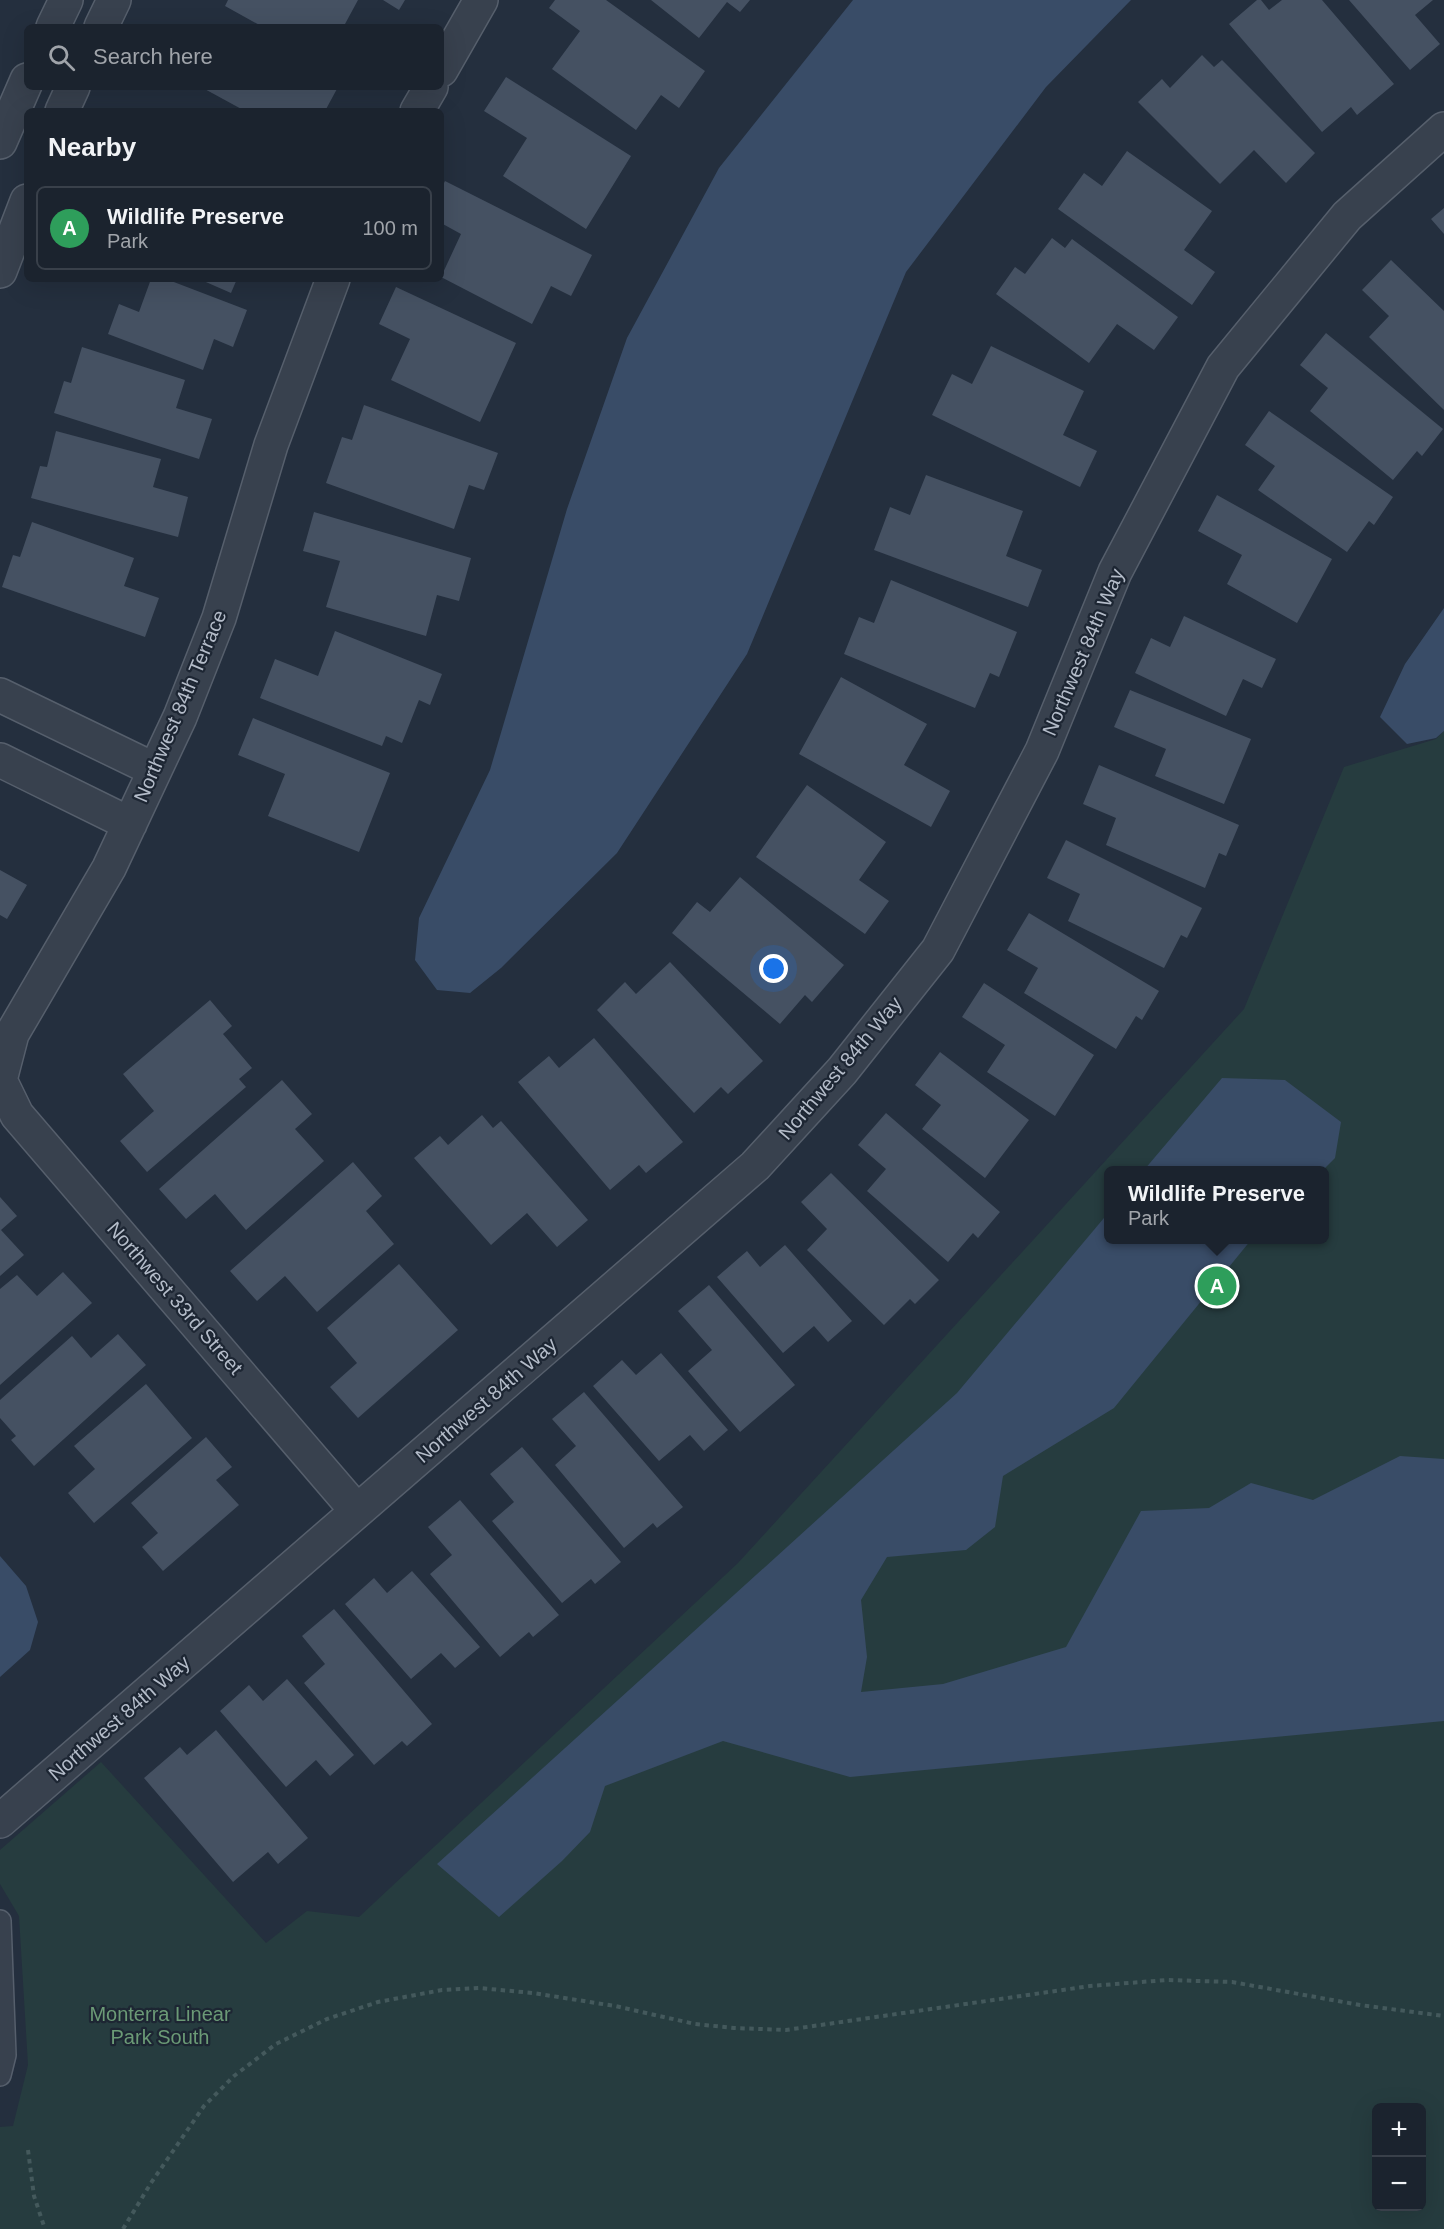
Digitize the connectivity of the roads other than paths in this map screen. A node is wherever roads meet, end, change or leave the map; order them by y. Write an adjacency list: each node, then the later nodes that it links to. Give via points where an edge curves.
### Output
1 (66, 0): 4 (street)
2 (114, 0): 5 (street)
3 (481, 0): 6 (street)
4 (54, 24)
5 (102, 24)
6 (444, 65)
7 (24, 87): 13 (street)
8 (72, 90): 10 (street)
9 (429, 90): 11 (street)
10 (63, 108)
11 (419, 108)
12 (1444, 129): 22 (street, Northwest 84th Way, via 1347,216 1223,367 1115,572 1042,752 938,950 842,1071 755,1166)
13 (0, 142)
14 (24, 209): 15 (street)
15 (0, 271)
16 (332, 282): 19 (street, Northwest 84th Terrace, via 271,445 219,618)
17 (0, 695): 19 (street)
18 (0, 760): 20 (street)
19 (155, 770): 20 (street, Northwest 84th Terrace)
20 (130, 824): 21 (street, Northwest 84th Terrace, via 83,914 12,1034)
21 (0, 1080): 22 (street, Northwest 33rd Street, via 17,1115)
22 (357, 1511): 23 (street, Northwest 84th Way)
23 (0, 1821)
24 (0, 1921): 25 (lane, via 5,2055)
25 (0, 2075)

